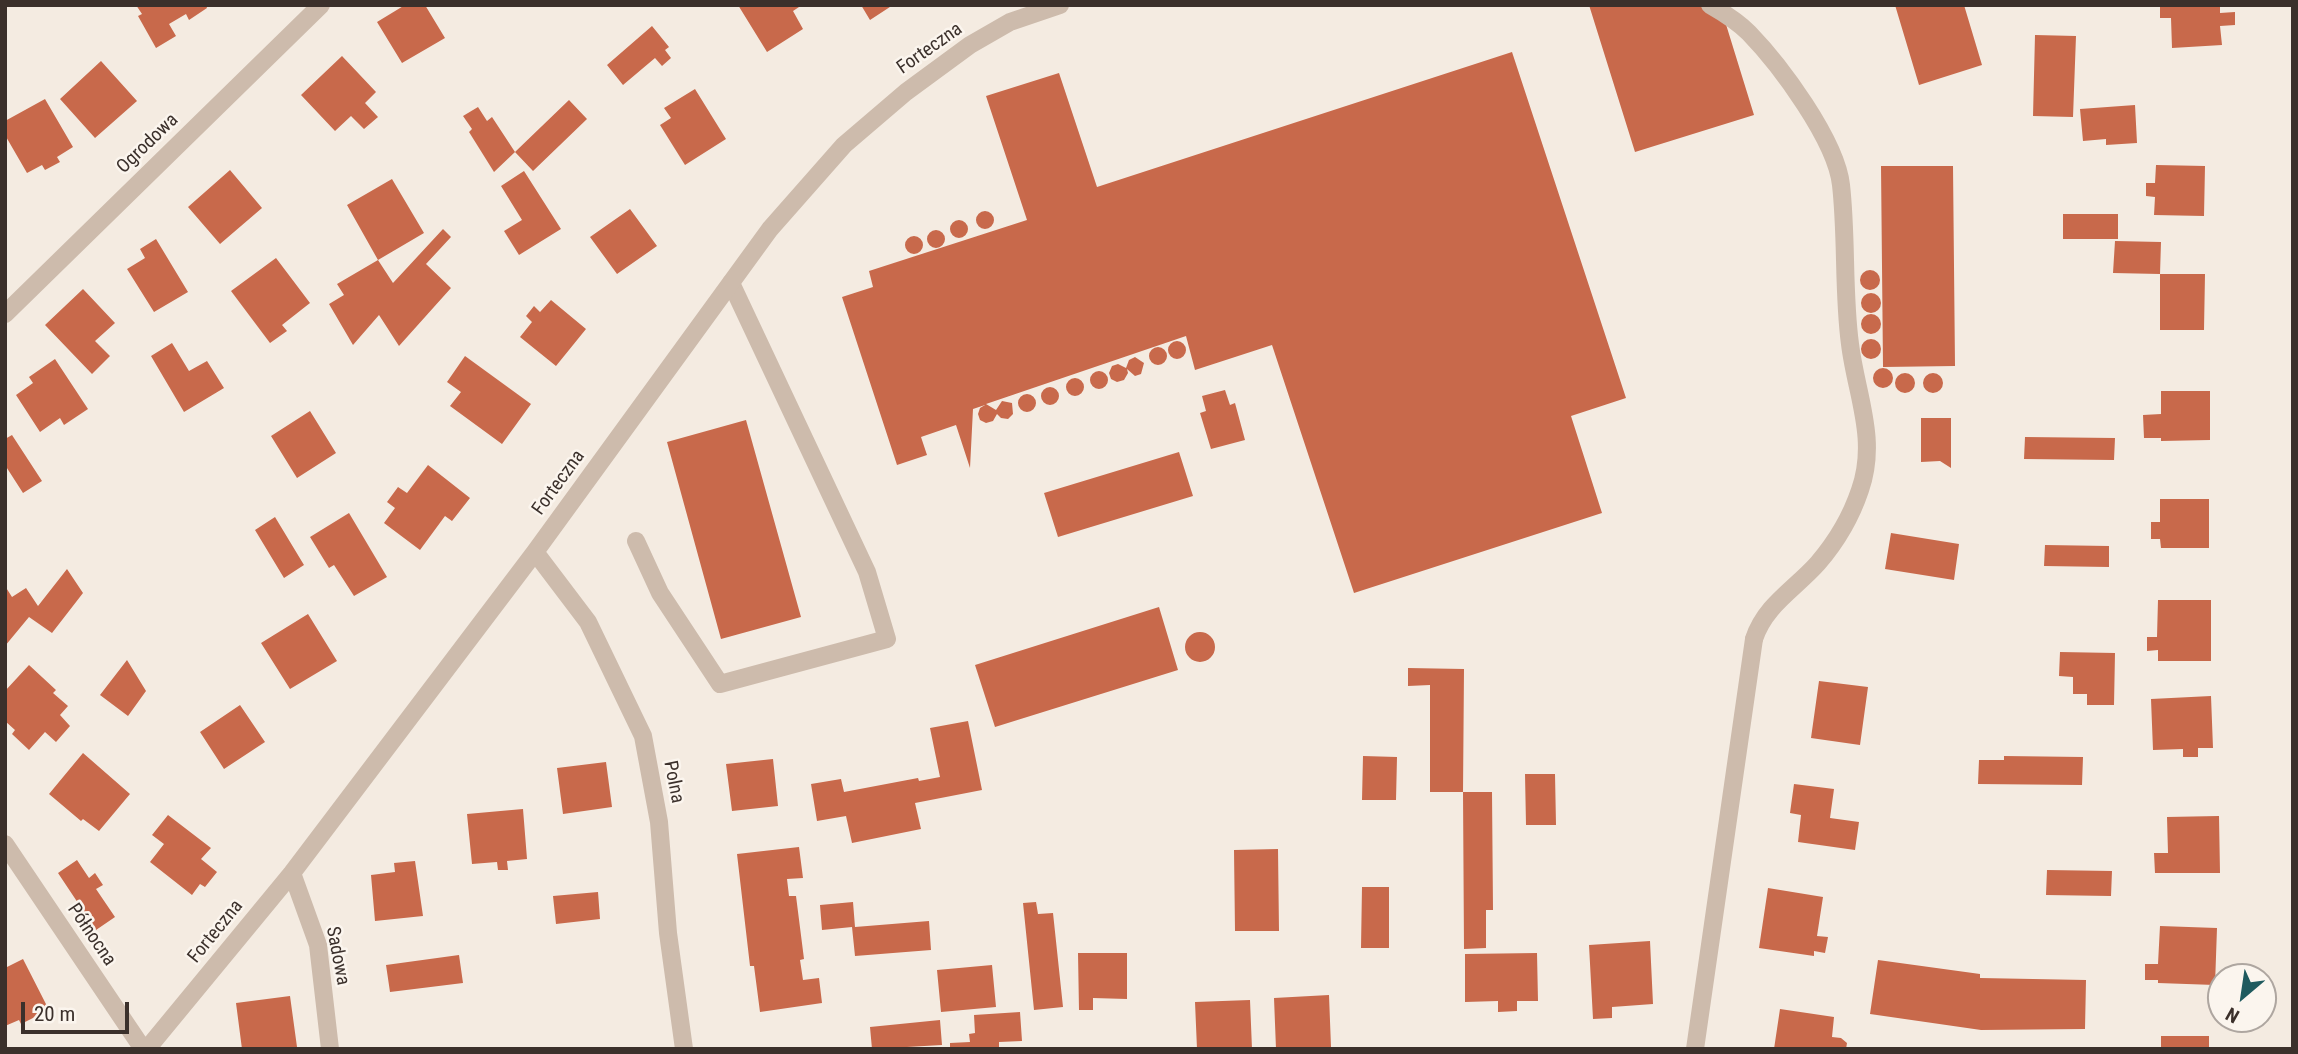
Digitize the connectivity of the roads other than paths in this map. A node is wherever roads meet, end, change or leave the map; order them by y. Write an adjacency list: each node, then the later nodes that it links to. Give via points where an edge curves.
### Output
1 (321, 5): 5 (street, Ogrodowa)
2 (1060, 5): 4 (street, Forteczna, via 1010,22 905,92 844,145 770,229)
3 (1710, 5): 13 (street, via 1747,31 1779,67 1832,153 1841,183 1850,345 1865,414 1867,453 1861,489 1838,538 1765,616 1754,639)
4 (731, 283): 6 (street, via 867,572 887,639 720,684 660,593); 7 (street, Forteczna)
5 (5, 314)
6 (636, 541)
7 (535, 552): 9 (street, Forteczna); 12 (street, Polna, via 589,622 642,736 659,822)
8 (5, 844): 10 (street, Północna)
9 (292, 873): 10 (street, Forteczna); 11 (street, Sadowa, via 318,945)
10 (145, 1049)
11 (330, 1049)
12 (684, 1049)
13 (1695, 1049)

